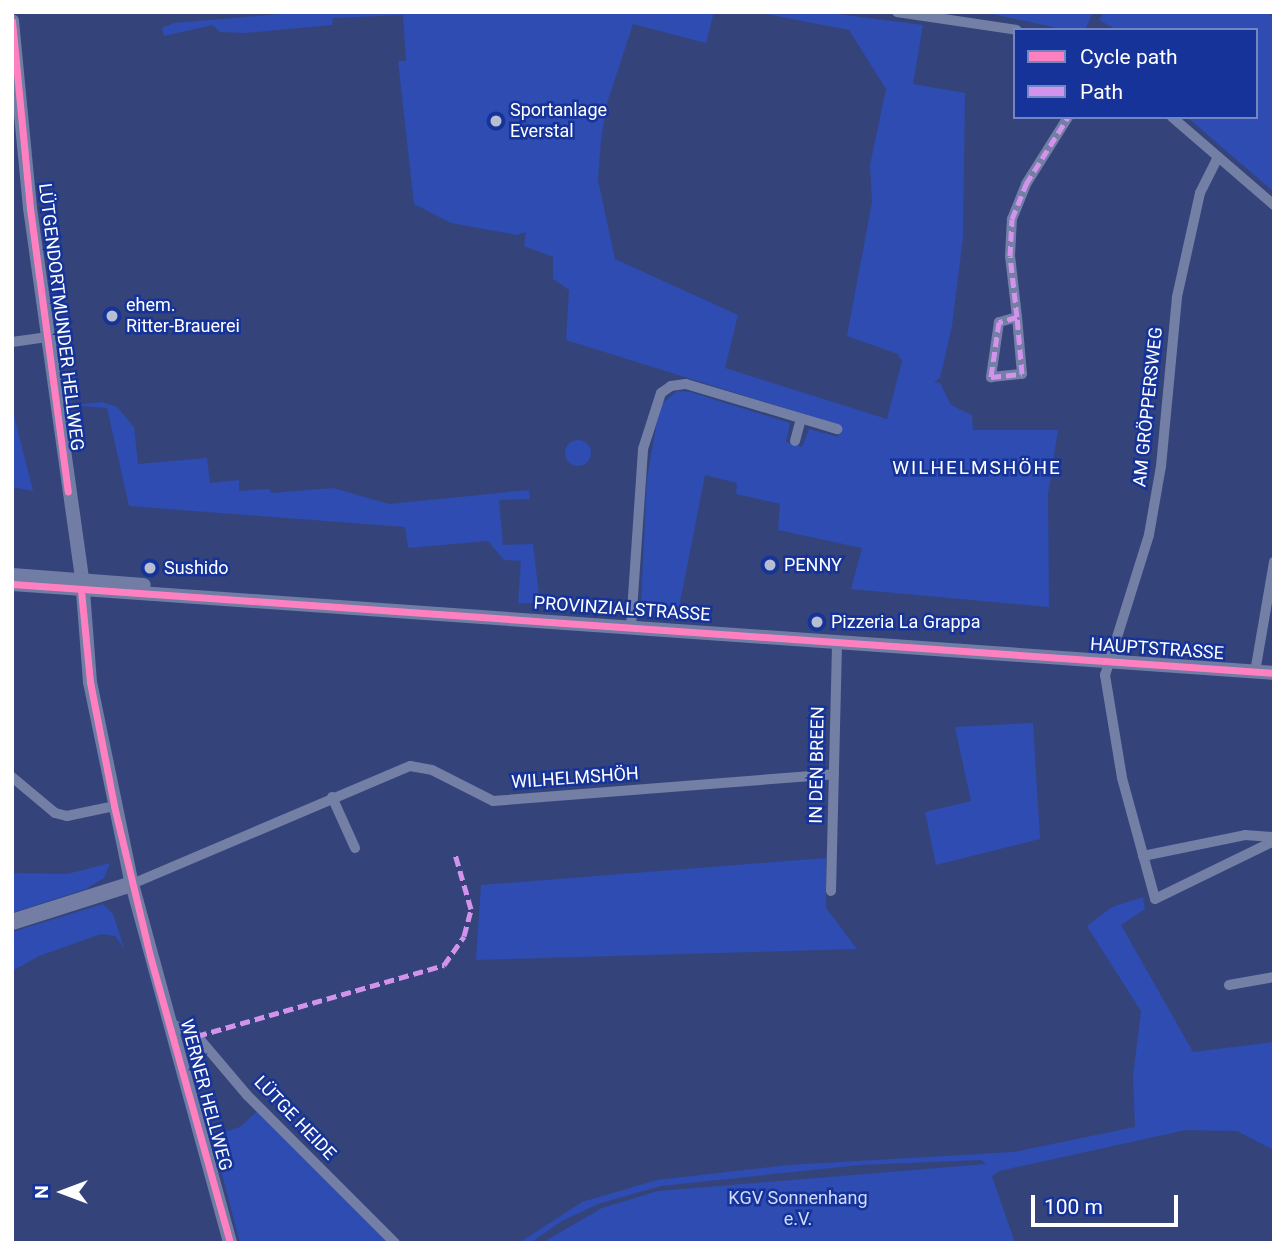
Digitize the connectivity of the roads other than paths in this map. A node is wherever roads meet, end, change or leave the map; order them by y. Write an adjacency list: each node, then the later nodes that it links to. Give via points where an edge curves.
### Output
1 (897, 12): 3 (street)
2 (12, 20): 4 (main road, LÜTGENDORTMUNDER HELLWEG)
3 (1013, 29)
4 (17, 107): 10 (main road, LÜTGENDORTMUNDER HELLWEG)
5 (1067, 119): 9 (street, via 1026,184 1012,219 1010,256)
6 (1173, 119): 7 (street)
7 (1218, 157): 8 (street); 22 (street, AM GRÖPPERSWEG, via 1207,175 1188,239 1177,297 1155,500 1140,570)
8 (1274, 205)
9 (1017, 317): 9 (street, via 999,322 991,377 1022,374)
10 (47, 337): 11 (street); 18 (main road, LÜTGENDORTMUNDER HELLWEG)
11 (12, 342)
12 (802, 419): 13 (street); 14 (street); 19 (street, via 686,384 661,393 643,449)
13 (837, 429)
14 (794, 441)
15 (1274, 562): 23 (street)
16 (12, 575): 18 (main road, PROVINZIALSTRASSE)
17 (12, 584): 18 (main road, PROVINZIALSTRASSE)
18 (82, 584): 19 (main road, PROVINZIALSTRASSE); 28 (main road, LÜTGENDORTMUNDER HELLWEG, via 90,682)
19 (631, 626): 20 (main road, PROVINZIALSTRASSE)
20 (837, 640): 21 (main road, PROVINZIALSTRASSE); 25 (street, IN DEN BREEN)
21 (1037, 656): 22 (main road, HAUPTSTRASSE)
22 (1110, 661): 23 (main road, HAUPTSTRASSE); 31 (street, AM GRÖPPERSWEG, via 1105,675 1116,744)
23 (1255, 672): 24 (main road, HAUPTSTRASSE)
24 (1274, 673)
25 (834, 774): 27 (street, WILHELMSHÖH, via 493,801 432,771 410,766); 33 (street, IN DEN BREEN)
26 (12, 778): 28 (street, via 55,813 67,816)
27 (332, 797): 30 (street); 32 (street, WILHELMSHÖH)
28 (114, 806): 32 (main road, LÜTGENDORTMUNDER HELLWEG)
29 (1274, 839): 31 (street, via 1244,835); 31 (street, AM GRÖPPERSWEG, via 1156,899)
30 (355, 848)
31 (1143, 856)
32 (132, 884): 34 (highway); 35 (main road, LÜTGENDORTMUNDER HELLWEG)
33 (831, 891)
34 (13, 922)
35 (150, 956): 38 (main road, WERNER HELLWEG)
36 (1274, 977): 37 (street)
37 (1229, 985)
38 (170, 1023): 39 (main road, WERNER HELLWEG); 40 (street, LÜTGE HEIDE, via 177,1022 197,1036 247,1095)
39 (230, 1243)
40 (394, 1243)

